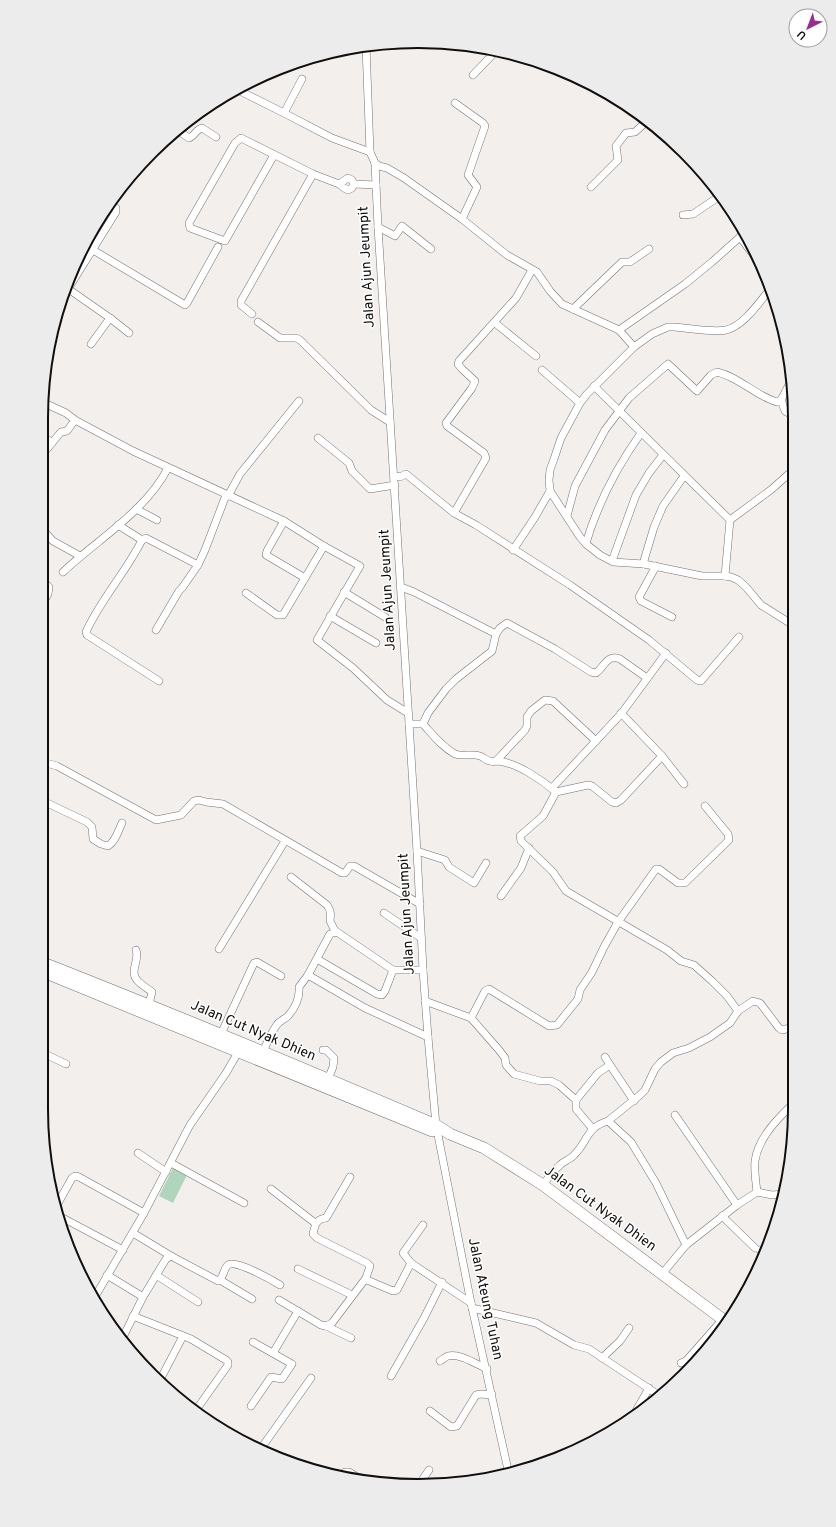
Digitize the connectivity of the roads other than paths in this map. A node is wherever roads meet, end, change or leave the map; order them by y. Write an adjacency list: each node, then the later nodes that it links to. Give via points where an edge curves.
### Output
1 (366, 52): 11 (street, Jalan Ajun Jeumpit)
2 (492, 55): 3 (street)
3 (473, 75)
4 (302, 79): 7 (street)
5 (243, 92): 7 (street)
6 (455, 103): 20 (street, via 485,126 468,175 477,187)
7 (284, 112): 11 (street, via 337,140)
8 (643, 124): 16 (street, via 635,132 624,134 616,146 618,160)
9 (182, 133): 10 (street, via 189,138 202,128)
10 (216, 137)
11 (370, 152): 13 (street, Jalan Ajun Jeumpit)
12 (274, 155): 12 (street, via 225,241 190,228 189,224 237,141 241,138); 14 (street)
13 (377, 165): 15 (street, Jalan Ajun Jeumpit); 20 (street, via 387,168)
14 (313, 174): 15 (street, via 339,184 346,190 354,184); 32 (street, via 241,301 241,305)
15 (376, 185): 21 (street, Jalan Ajun Jeumpit)
16 (591, 187)
17 (715, 197): 19 (street, via 693,214)
18 (114, 207): 26 (street, via 116,212)
19 (683, 214)
20 (462, 219): 27 (street, via 507,255)
21 (378, 227): 24 (street, via 395,236 402,226); 51 (street, Jalan Ajun Jeumpit)
22 (740, 236): 36 (street, via 685,284)
23 (218, 247): 26 (street, via 185,305)
24 (431, 249)
25 (649, 249): 31 (street, via 630,262 622,262)
26 (93, 250): 28 (street)
27 (532, 270): 31 (street, via 537,272 562,304); 35 (street, via 516,298)
28 (76, 277)
29 (71, 291): 33 (street)
30 (766, 294): 39 (street, via 738,325 730,329 668,327 652,334)
31 (573, 309): 36 (street)
32 (252, 314)
33 (110, 318): 37 (street); 38 (street)
34 (258, 322): 51 (street, via 280,338 296,338 306,345 371,410)
35 (495, 323): 40 (street); 66 (street, via 458,364 475,381 446,423 484,453 486,458)
36 (619, 330): 39 (street)
37 (129, 333)
38 (92, 344)
39 (634, 347): 42 (street)
40 (536, 356)
41 (542, 370): 46 (street)
42 (594, 386): 46 (street); 48 (street)
43 (787, 389): 44 (street)
44 (781, 400): 48 (street, via 771,401 746,385 717,372 697,391 668,364); 49 (street)
45 (299, 401): 64 (street, via 240,474)
46 (580, 403): 63 (street, via 561,438 549,475)
47 (49, 405): 50 (street)
48 (618, 411): 52 (street); 67 (street, via 575,486)
49 (788, 412)
50 (75, 420): 55 (street, via 67,431 61,432); 58 (street)
51 (390, 422): 59 (street, Jalan Ajun Jeumpit)
52 (641, 433): 57 (street); 74 (street, via 624,456 608,486 593,519)
53 (318, 438): 62 (street, via 349,463 352,471 370,489)
54 (48, 440): 55 (street)
55 (52, 443): 56 (street)
56 (48, 448)
57 (663, 455): 60 (street); 78 (street, via 636,495)
58 (168, 468): 64 (street); 65 (street, via 162,480)
59 (395, 476): 62 (street, Jalan Ajun Jeumpit); 66 (street, via 406,474)
60 (684, 476): 69 (street); 79 (street, via 663,506)
61 (788, 476): 69 (street)
62 (395, 486): 85 (street, Jalan Ajun Jeumpit)
63 (550, 491): 67 (street); 76 (street)
64 (227, 495): 70 (street); 80 (street)
65 (136, 509): 68 (street); 71 (street)
66 (454, 513): 76 (street)
67 (567, 516): 74 (street)
68 (156, 520)
69 (730, 520): 83 (street)
70 (284, 522): 75 (street); 84 (street, via 266,555)
71 (118, 525): 73 (street); 77 (street)
72 (48, 536): 77 (street)
73 (142, 540): 80 (street, via 146,538); 98 (street, via 86,635)
74 (586, 544): 78 (street)
75 (324, 546): 84 (street); 86 (street, via 360,566)
76 (513, 550): 96 (street, via 570,585)
77 (80, 556): 82 (street)
78 (612, 561): 79 (street)
79 (643, 564): 81 (street)
80 (198, 565): 92 (street)
81 (656, 566): 83 (street, via 702,576); 90 (street, via 639,597 641,601)
82 (63, 572)
83 (725, 576): 91 (street, via 740,582 761,605)
84 (305, 578): 87 (street, via 286,612 280,616)
85 (401, 587): 93 (street); 99 (street, Jalan Ajun Jeumpit)
86 (344, 592): 88 (street); 89 (street)
87 (246, 593)
88 (330, 616): 95 (street); 99 (street, via 317,640 353,668 387,700)
89 (385, 617)
90 (672, 617)
91 (788, 622)
92 (156, 630)
93 (496, 634): 97 (street, via 507,623 556,649 591,672 596,673 609,658 615,657); 102 (street, via 492,651 446,689)
94 (740, 637): 96 (street, via 701,681)
95 (376, 643)
96 (666, 653): 97 (street)
97 (647, 678): 100 (street)
98 (159, 680)
99 (408, 713): 101 (street, Jalan Ajun Jeumpit)
100 (621, 713): 103 (street); 104 (street)
101 (409, 724): 102 (street); 114 (street, Jalan Ajun Jeumpit)
102 (423, 724): 105 (street, via 439,742 455,754 481,756 490,762)
103 (596, 741): 105 (street, via 553,701 545,700 531,711 525,730); 108 (street)
104 (662, 756): 107 (street); 108 (street, via 616,803 588,785)
105 (496, 761): 108 (street, via 532,775)
106 (48, 764): 112 (street, via 156,820 181,815 194,801 199,800 223,804)
107 (684, 784)
108 (554, 790): 113 (street, via 543,816 520,836 521,841)
109 (48, 803): 111 (street, via 87,822 92,827 93,838 108,846 115,839)
110 (705, 806): 120 (street, via 728,834 729,840 685,883 678,883 656,869)
111 (122, 823)
112 (285, 841): 118 (street, via 342,873 350,866 354,866); 123 (street)
113 (529, 848): 117 (street, via 521,868); 120 (street, via 553,872 566,891)
114 (417, 851): 115 (street, via 445,860 449,867 474,883); 118 (street, Jalan Ajun Jeumpit)
115 (486, 863)
116 (291, 877): 121 (street, via 327,905 331,915 330,921)
117 (501, 896)
118 (420, 904): 122 (street, Jalan Ajun Jeumpit)
119 (384, 913): 122 (street)
120 (618, 922): 134 (street, via 681,960 694,965 727,996); 135 (street, via 580,990 578,999 557,1025 549,1026 489,989 485,991)
121 (337, 932): 125 (street, via 330,934); 127 (street)
122 (421, 938): 128 (street, Jalan Ajun Jeumpit)
123 (219, 949)
124 (136, 950): 133 (street, via 138,954 134,974 136,979 152,992)
125 (317, 959): 127 (street, via 382,995); 130 (street)
126 (48, 965): 133 (highway, Jalan Cut Nyak Dhien)
127 (393, 970): 128 (street)
128 (423, 970): 132 (street, Jalan Ajun Jeumpit)
129 (48, 974): 139 (highway, Jalan Cut Nyak Dhien)
130 (308, 975): 138 (street, via 365,1008); 141 (street, via 299,987 298,1001 287,1017 280,1020 274,1028)
131 (281, 976): 137 (street, via 257,962 254,963)
132 (425, 1001): 135 (street); 138 (street, Jalan Ajun Jeumpit)
133 (149, 1004): 137 (highway, Jalan Cut Nyak Dhien)
134 (738, 1011): 136 (street, via 753,1001 760,1003 779,1028); 148 (street, via 730,1022 710,1037 673,1053 661,1062 645,1090)
135 (471, 1018): 147 (street, via 499,1050 505,1058 506,1065 514,1074 540,1081 551,1081)
136 (788, 1028)
137 (221, 1034): 139 (highway, Jalan Cut Nyak Dhien)
138 (428, 1037): 153 (street, Jalan Ajun Jeumpit)
139 (241, 1048): 141 (highway, Jalan Cut Nyak Dhien); 153 (highway, Jalan Cut Nyak Dhien); 155 (street, via 190,1125)
140 (323, 1050): 146 (street, via 334,1058)
141 (263, 1052): 146 (highway, Jalan Cut Nyak Dhien)
142 (48, 1055): 144 (street)
143 (605, 1057): 145 (street)
144 (66, 1064)
145 (610, 1065): 147 (street, via 598,1074); 148 (street)
146 (328, 1079): 153 (highway, Jalan Cut Nyak Dhien)
147 (576, 1100): 152 (street, via 576,1109)
148 (634, 1101): 151 (street)
149 (788, 1110): 160 (street, via 773,1126 757,1152)
150 (675, 1115): 164 (street)
151 (608, 1120): 152 (street); 171 (street, via 631,1142 656,1183)
152 (592, 1128): 158 (street, via 574,1156 560,1165)
153 (437, 1129): 158 (highway, Jalan Cut Nyak Dhien, via 484,1148); 190 (street, Jalan Ateung Tuhan)
154 (138, 1153): 156 (street)
155 (171, 1163): 156 (street); 163 (street)
156 (166, 1172): 165 (street)
157 (350, 1177): 168 (street, via 326,1218 320,1218)
158 (543, 1185): 177 (highway, Jalan Cut Nyak Dhien)
159 (271, 1189): 168 (street)
160 (757, 1192): 161 (street); 164 (street)
161 (778, 1195)
162 (60, 1200): 165 (street, via 75,1176)
163 (244, 1203)
164 (736, 1205): 166 (street)
165 (144, 1214): 170 (street)
166 (722, 1216): 171 (street); 173 (street)
167 (65, 1219): 172 (street)
168 (315, 1223): 180 (street, via 313,1234 317,1238 367,1262 370,1266)
169 (423, 1225): 175 (street, via 403,1253)
170 (133, 1233): 172 (street); 174 (street)
171 (686, 1245): 177 (street)
172 (123, 1250): 178 (street)
173 (759, 1250)
174 (171, 1256): 179 (street, via 166,1259); 181 (street)
175 (411, 1263): 180 (street, via 397,1290 393,1292); 182 (street)
176 (298, 1268): 185 (street)
177 (662, 1274): 193 (highway, Jalan Cut Nyak Dhien)
178 (107, 1275): 184 (street); 186 (street)
179 (156, 1275): 186 (street); 189 (street)
180 (366, 1278): 185 (street)
181 (220, 1280): 183 (street, via 226,1267 232,1263); 187 (street)
182 (442, 1282): 190 (street); 207 (street)
183 (280, 1285)
184 (97, 1293)
185 (352, 1296): 194 (street, via 332,1323)
186 (143, 1297): 192 (street)
187 (252, 1299)
188 (279, 1300): 191 (street)
189 (198, 1302)
190 (472, 1305): 202 (street, via 532,1321); 205 (street, Jalan Ateung Tuhan)
191 (298, 1312): 194 (street); 201 (street)
192 (133, 1316): 197 (street); 198 (street)
193 (723, 1319)
194 (326, 1326): 199 (street)
195 (629, 1328): 202 (street, via 620,1341)
196 (716, 1329): 204 (street, via 686,1361)
197 (124, 1334)
198 (184, 1336): 206 (street); 214 (street, via 228,1362)
199 (351, 1338)
200 (253, 1342): 201 (street)
201 (273, 1352): 212 (street, via 292,1364 282,1379 271,1377)
202 (602, 1358): 209 (street)
203 (440, 1361): 205 (street, via 447,1356 457,1356)
204 (681, 1363)
205 (486, 1369): 211 (street, Jalan Ateung Tuhan)
206 (162, 1376)
207 (392, 1376)
208 (311, 1378): 216 (street)
209 (649, 1388): 210 (street); 213 (street)
210 (655, 1393)
211 (492, 1396): 215 (street, via 476,1396 457,1426 451,1427); 217 (street, Jalan Ateung Tuhan)
212 (251, 1406)
213 (639, 1406)
214 (198, 1407)
215 (430, 1411)
216 (263, 1445)
217 (507, 1468)
218 (430, 1470): 219 (street)
219 (423, 1479)

